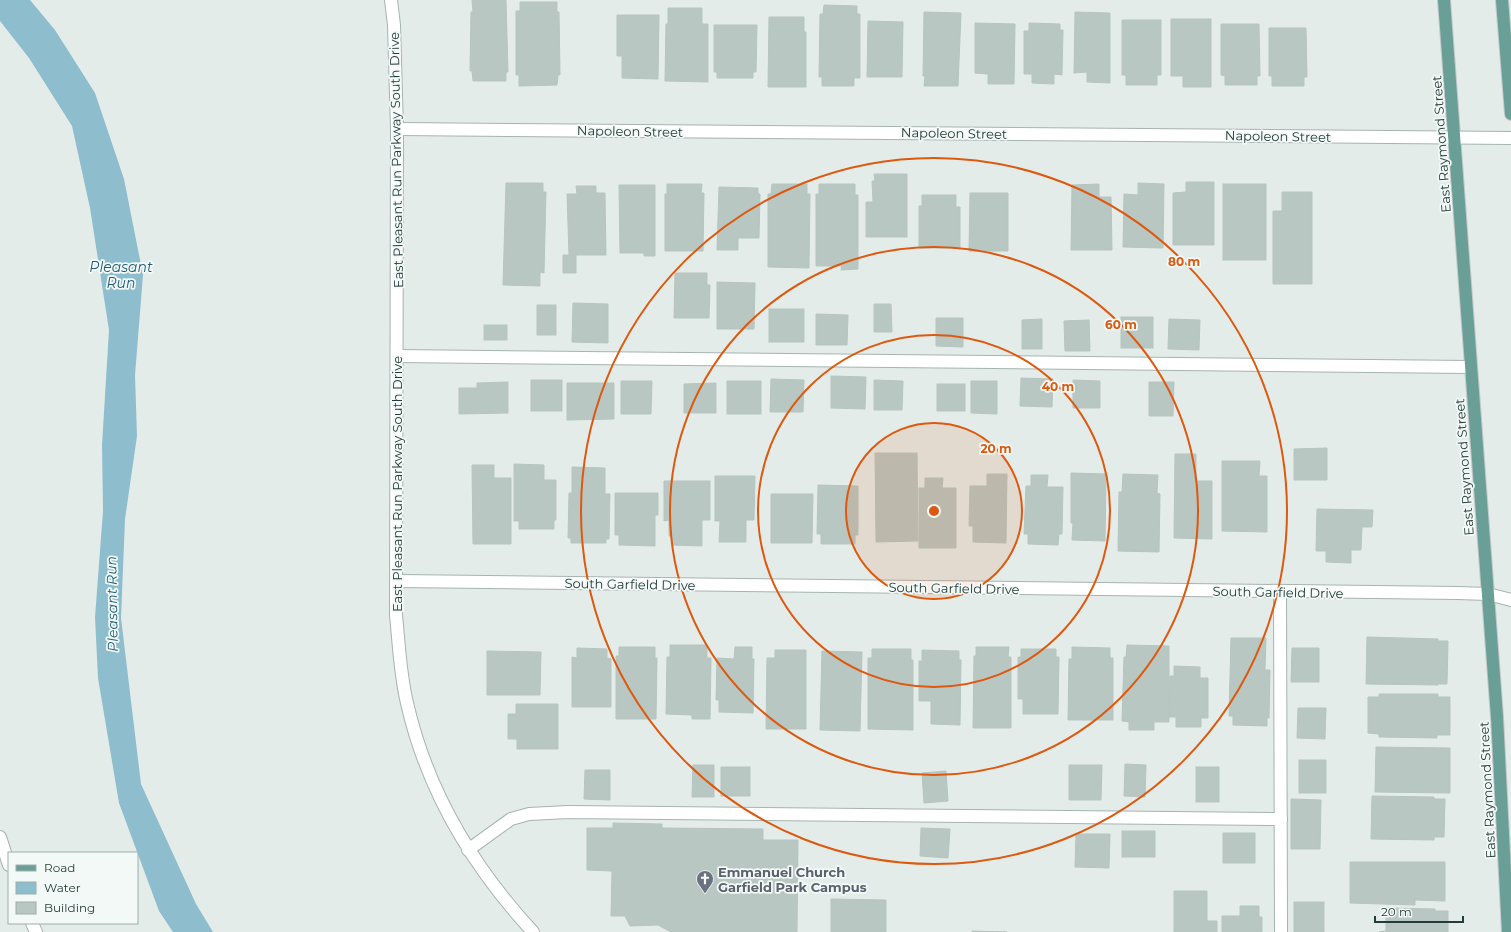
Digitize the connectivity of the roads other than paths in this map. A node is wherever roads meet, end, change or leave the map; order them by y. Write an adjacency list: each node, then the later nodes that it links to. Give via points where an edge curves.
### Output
1 (391, 0): 5 (street, East Pleasant Run Parkway South Drive)
2 (1444, 0): 6 (main road, East Raymond Street)
3 (1502, 0): 4 (main road)
4 (1511, 114)
5 (397, 129): 6 (street, Napoleon Street); 8 (street, East Pleasant Run Parkway South Drive)
6 (1454, 138): 7 (street, Napoleon Street); 9 (main road, East Raymond Street)
7 (1511, 138)
8 (397, 356): 9 (street); 10 (street, East Pleasant Run Parkway South Drive)
9 (1470, 367): 12 (main road, East Raymond Street)
10 (397, 581): 11 (street, South Garfield Drive); 16 (street, East Pleasant Run Parkway South Drive, via 396,616 400,660 420,753 431,781)
11 (1280, 592): 12 (street, South Garfield Drive); 14 (street)
12 (1488, 594): 13 (street, South Garfield Drive); 20 (main road, East Raymond Street, via 1503,807)
13 (1511, 600)
14 (1281, 819): 16 (street, via 568,812 511,818); 19 (street)
15 (0, 837): 17 (street)
16 (468, 850): 18 (street, East Pleasant Run Parkway South Drive, via 503,898)
17 (8, 862)
18 (533, 932)
19 (1281, 932)
20 (1508, 932)

